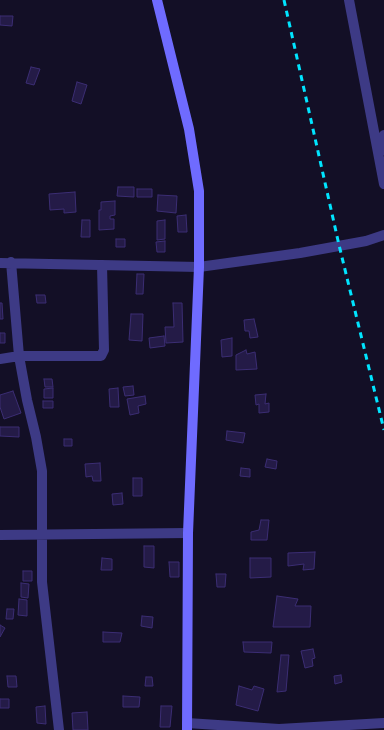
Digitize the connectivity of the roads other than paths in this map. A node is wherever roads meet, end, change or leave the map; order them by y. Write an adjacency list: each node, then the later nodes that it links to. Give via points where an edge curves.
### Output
1 (157, 0): 10 (street, via 189,129 195,165 199,191)
2 (349, 0): 4 (street)
3 (384, 135): 4 (street)
4 (379, 156): 5 (street)
5 (384, 184)
6 (384, 235): 10 (street, via 366,241 300,253)
7 (11, 262): 8 (street); 9 (street); 11 (street)
8 (0, 263)
9 (102, 265): 10 (street); 11 (street, via 104,350 101,356)
10 (199, 267): 13 (street)
11 (19, 356): 12 (street); 14 (street, via 42,471)
12 (0, 359)
13 (188, 533): 14 (street); 17 (street)
14 (43, 534): 15 (street); 18 (street, via 42,582)
15 (0, 535)
16 (381, 726): 17 (street, via 280,730)
17 (187, 727)
18 (59, 730)

